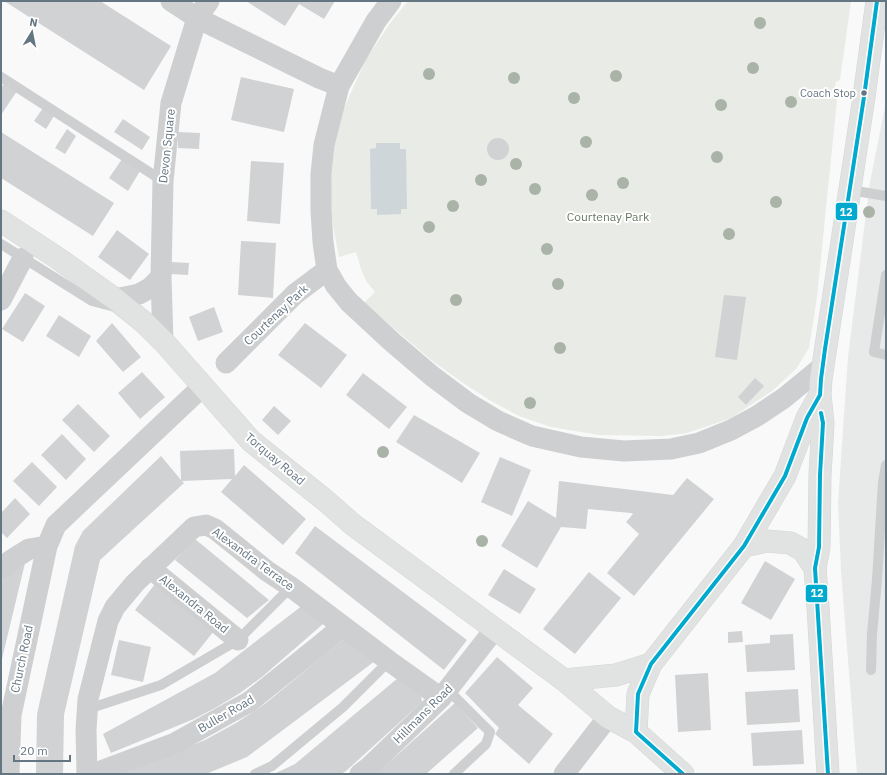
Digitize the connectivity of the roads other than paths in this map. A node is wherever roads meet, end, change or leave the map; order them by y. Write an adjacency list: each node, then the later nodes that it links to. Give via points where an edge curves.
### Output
1 (171, 1): 4 (street)
2 (391, 1): 6 (street, via 376,21)
3 (877, 1): 8 (main road)
4 (203, 9): 6 (street, via 319,78); 7 (street, Devon Square, via 172,103)
5 (1, 77): 7 (lane)
6 (339, 86): 13 (street, via 324,145 321,174 321,211)
7 (163, 181): 15 (street, Devon Square)
8 (850, 190): 9 (lane); 21 (main road)
9 (886, 195)
10 (1, 221): 17 (main road, Torquay Road)
11 (1, 244): 12 (lane)
12 (23, 258): 16 (street); 17 (lane, via 92,301)
13 (327, 270): 20 (street, Courtenay Park, via 295,294); 21 (street, via 349,302 432,376 468,403 498,421 532,436 581,447 624,450 671,449 699,443 732,430 757,416 789,395)
14 (886, 275): 19 (lane, via 874,352)
15 (161, 278): 17 (street); 18 (street, Devon Square)
16 (1, 300)
17 (123, 305): 18 (main road, Torquay Road)
18 (163, 341): 22 (main road, Torquay Road)
19 (886, 355)
20 (226, 363)
21 (823, 366): 23 (main road)
22 (203, 386): 25 (street, Church Road, via 56,524); 32 (main road, Torquay Road, via 251,441 352,524)
23 (820, 394): 26 (main road, via 807,418 785,476); 28 (main road, via 823,423 819,547)
24 (886, 465): 36 (lane)
25 (46, 546): 29 (street, via 29,550); 40 (street, Church Road)
26 (744, 546): 28 (main road, via 767,541 790,543 803,550); 35 (main road)
27 (150, 568): 30 (street, Alexandra Terrace, via 194,527 206,525 215,529); 33 (street, Alexandra Road); 39 (street, Alexandra Terrace, via 115,607 108,621 88,699)
28 (815, 568): 52 (main road)
29 (1, 569)
30 (291, 587): 31 (street, Alexandra Terrace); 33 (lane)
31 (343, 626): 34 (street, Alexandra Terrace); 46 (street, Buller Road, via 249,702 175,743)
32 (494, 630): 37 (main road, Torquay Road); 38 (street, Hillmans Road)
33 (238, 640): 39 (lane, via 161,685)
34 (389, 661): 38 (street, Alexandra Terrace); 47 (lane, via 343,707 272,766)
35 (651, 664): 37 (main road, via 616,675); 42 (main road, via 638,694)
36 (871, 670)
37 (564, 680): 41 (main road, Torquay Road)
38 (445, 694): 48 (street, Hillmans Road); 49 (lane, via 490,732 486,744)
39 (88, 709): 45 (street, Alexandra Terrace)
40 (11, 715): 43 (street); 44 (street, Church Road)
41 (608, 718): 42 (main road, Torquay Road); 50 (street)
42 (636, 732): 51 (main road, Torquay Road)
43 (1, 735)
44 (9, 774)
45 (87, 774)
46 (93, 774)
47 (255, 774)
48 (360, 774)
49 (454, 774)
50 (564, 774)
51 (683, 774)
52 (828, 774)

